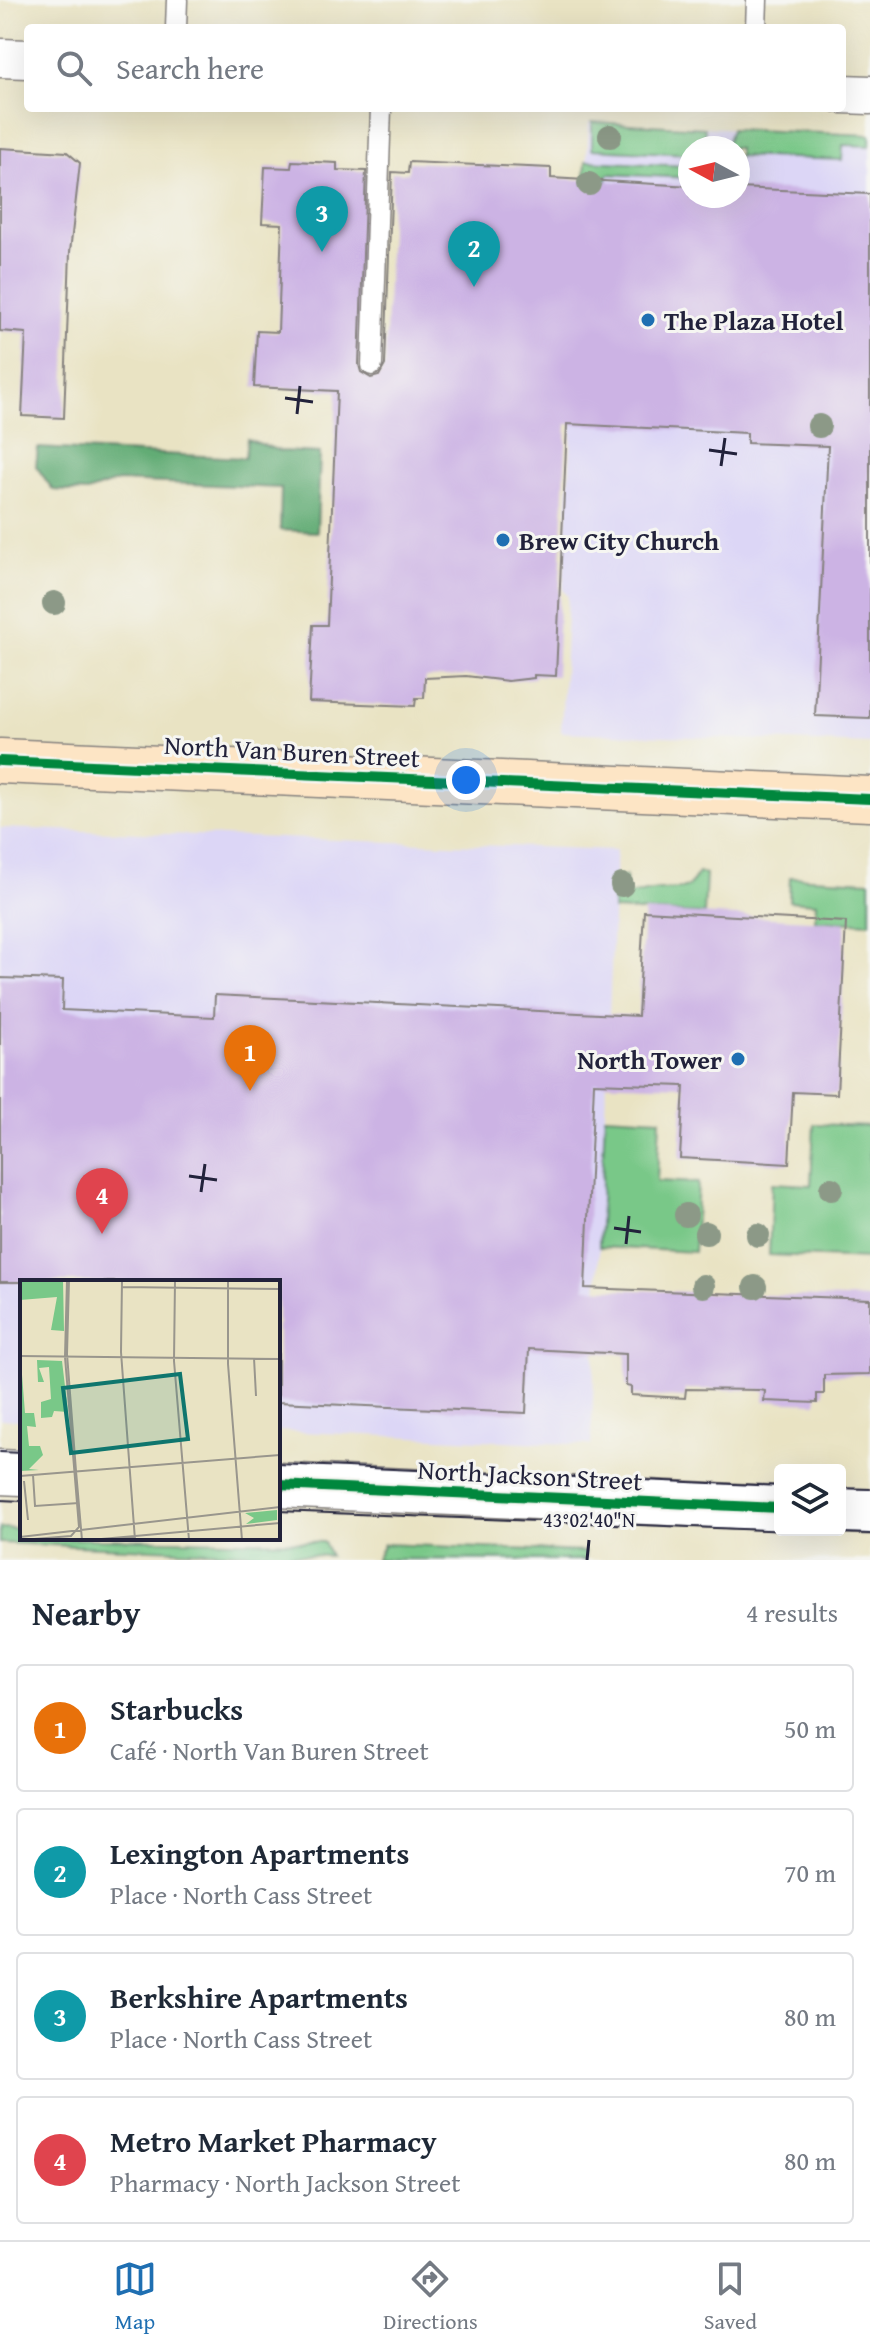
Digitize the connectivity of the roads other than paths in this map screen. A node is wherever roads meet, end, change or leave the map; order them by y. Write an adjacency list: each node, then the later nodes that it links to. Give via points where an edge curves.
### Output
1 (177, 0): 3 (lane)
2 (757, 0): 4 (lane)
3 (176, 24)
4 (756, 24)
5 (0, 58): 6 (street)
6 (24, 59)
7 (846, 94): 8 (street)
8 (870, 95)
9 (381, 112): 10 (lane)
10 (372, 365)
11 (0, 761): 12 (main road, North Van Buren Street)
12 (870, 799)
13 (0, 1472): 14 (street)
14 (20, 1473)
15 (280, 1485): 16 (street, North Jackson Street)
16 (774, 1508)
17 (846, 1511): 18 (street)
18 (870, 1512)

